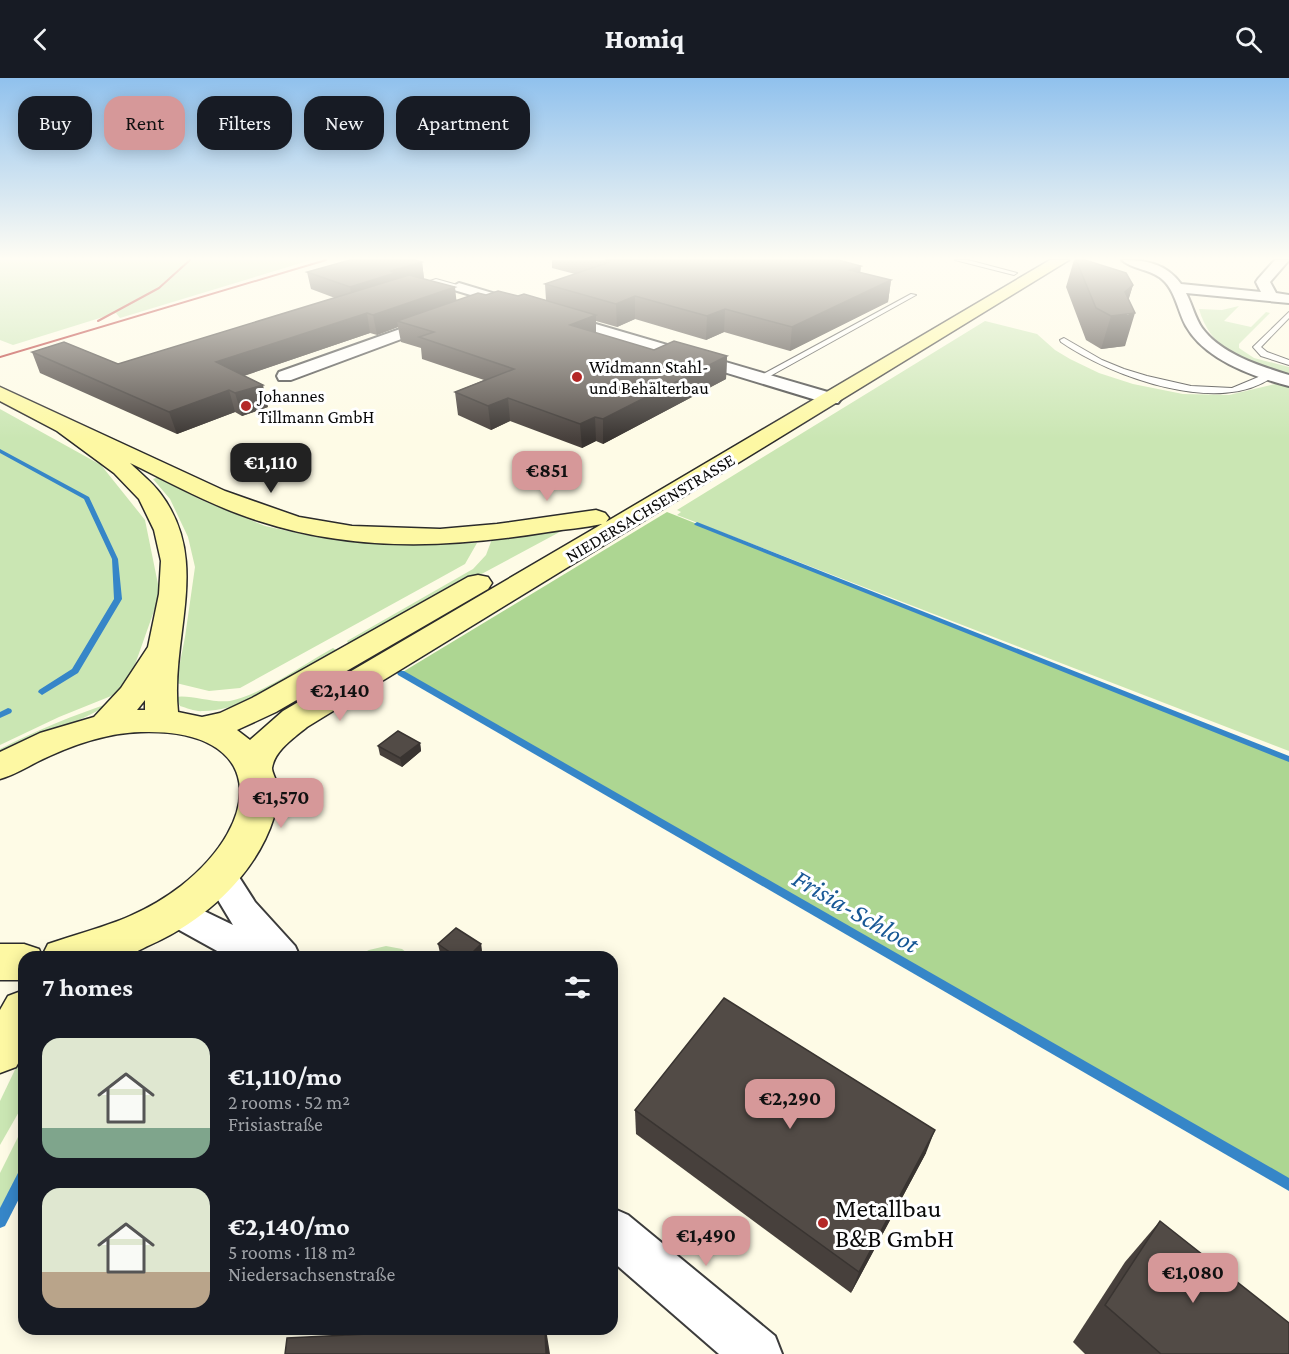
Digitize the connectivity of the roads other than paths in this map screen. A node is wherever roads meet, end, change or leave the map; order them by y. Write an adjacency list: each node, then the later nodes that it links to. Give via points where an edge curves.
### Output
1 (441, 320): 11 (street)
2 (566, 320): 12 (street)
3 (868, 320): 12 (lane)
4 (935, 320): 15 (main road, NIEDERSACHSENSTRASSE)
5 (963, 320): 16 (main road, NIEDERSACHSENSTRASSE)
6 (1190, 320): 10 (street, via 1206,341)
7 (1284, 320): 9 (lane, via 1257,347 1264,354)
8 (1065, 340): 10 (lane, via 1079,353 1118,370 1187,387 1240,389)
9 (1289, 363)
10 (1271, 375): 13 (street)
11 (285, 376)
12 (760, 378): 15 (street)
13 (1289, 381)
14 (0, 393): 17 (main road)
15 (811, 393): 16 (street); 18 (main road, NIEDERSACHSENSTRASSE)
16 (832, 399): 24 (main road, NIEDERSACHSENSTRASSE, via 295,719 264,746)
17 (65, 426): 18 (main road, via 106,441 250,510 328,531 461,536); 19 (main road, via 122,468 150,496 167,530 174,561 173,594)
18 (596, 518): 22 (main road, NIEDERSACHSENSTRASSE, via 264,705 230,721)
19 (163, 648): 20 (main road); 21 (main road, via 132,695)
20 (163, 722): 21 (main road, NIEDERSACHSENSTRASSE); 22 (main road, NIEDERSACHSENSTRASSE)
21 (105, 726): 23 (main road, NIEDERSACHSENSTRASSE, via 53,741)
22 (202, 728): 24 (main road, NIEDERSACHSENSTRASSE, via 237,747)
23 (0, 767)
24 (254, 770): 25 (main road, NIEDERSACHSENSTRASSE, via 259,798 254,823)
25 (220, 875): 26 (main road, NIEDERSACHSENSTRASSE); 29 (street, via 243,912)
26 (175, 911): 27 (main road, NIEDERSACHSENSTRASSE, via 119,941); 28 (street)
27 (87, 951)
28 (250, 951)
29 (277, 951)
30 (0, 962): 31 (main road)
31 (18, 962)
32 (18, 1020): 33 (main road)
33 (0, 1052)
34 (618, 1236): 35 (street)
35 (757, 1354)

